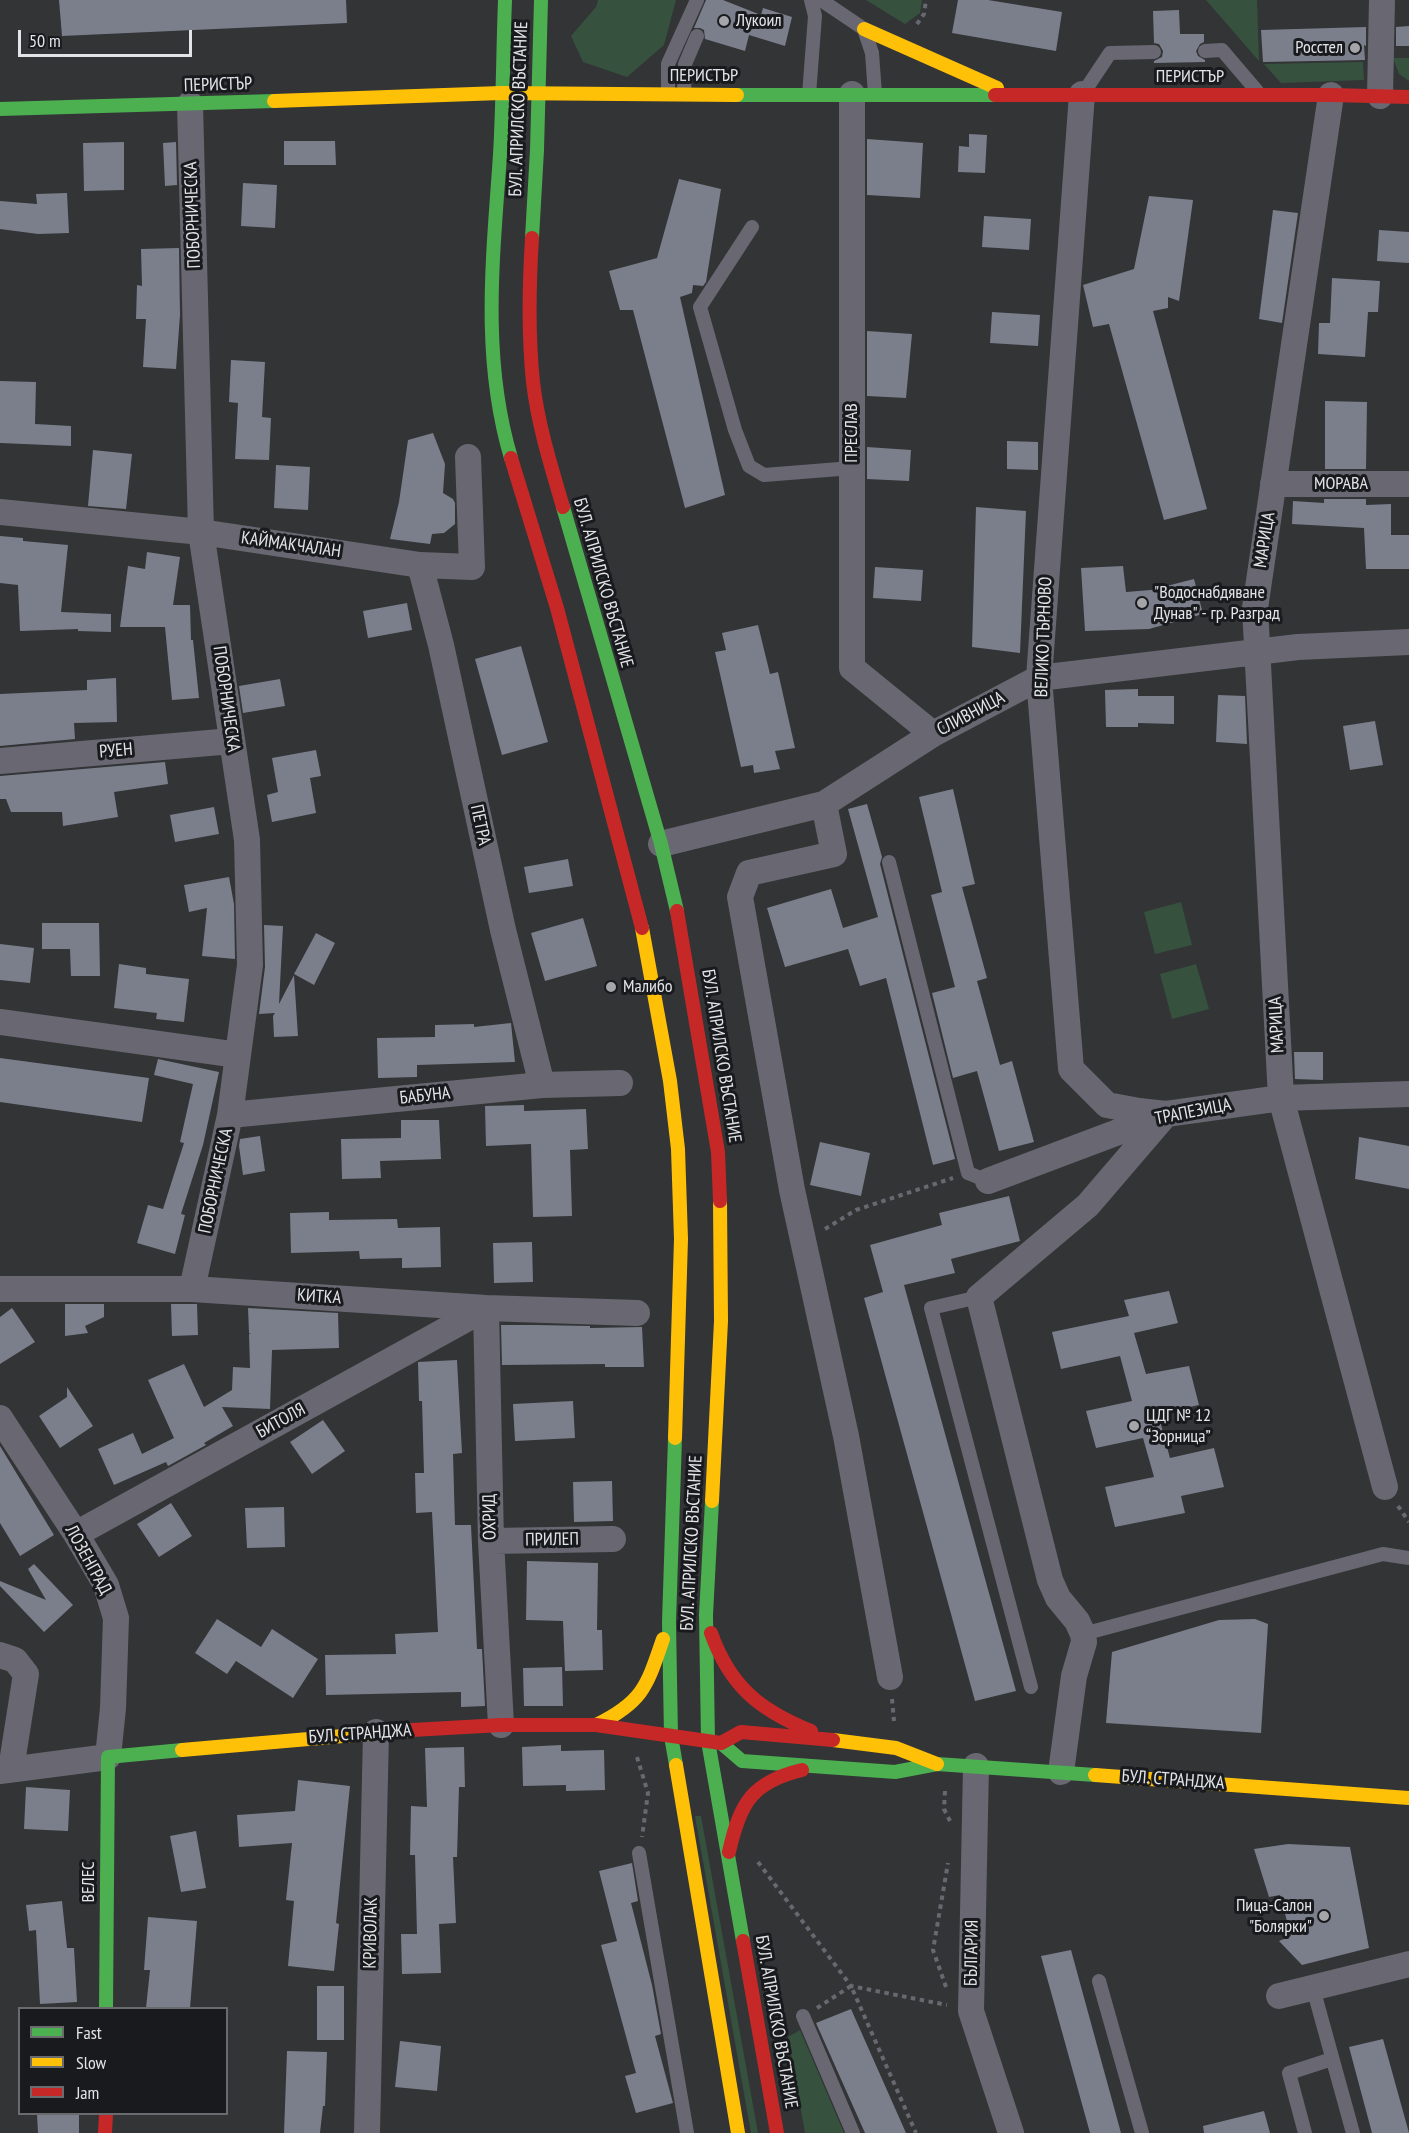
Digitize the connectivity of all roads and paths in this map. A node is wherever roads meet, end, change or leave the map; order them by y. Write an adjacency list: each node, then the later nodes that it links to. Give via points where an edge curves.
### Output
1 (505, 0): 11 (street, БУЛ. АПРИЛСКО ВЪСТАНИЕ)
2 (541, 0): 12 (street, БУЛ. АПРИЛСКО ВЪСТАНИЕ)
3 (697, 0): 13 (lane, via 668,64)
4 (811, 0): 18 (lane, via 815,16)
5 (821, 0): 7 (lane)
6 (1382, 0): 21 (street)
7 (864, 29): 15 (lane, via 872,53); 16 (street)
8 (697, 36): 14 (lane, via 685,64)
9 (1205, 51): 19 (lane, via 1222,50)
10 (1154, 52): 17 (lane, via 1110,52)
11 (501, 93): 12 (street, ПЕРИСТЪР); 23 (street, ПЕРИСТЪР); 64 (street, БУЛ. АПРИЛСКО ВЪСТАНИЕ, via 490,300 499,403 630,877 670,1081 678,1149 681,1239)
12 (539, 94): 13 (street, ПЕРИСТЪР); 40 (street, БУЛ. АПРИЛСКО ВЪСТАНИЕ, via 528,296 533,382 543,438)
13 (668, 94): 14 (street, ПЕРИСТЪР)
14 (684, 94): 18 (street, ПЕРИСТЪР)
15 (863, 94): 16 (street, ПЕРИСТЪР); 18 (street, ПЕРИСТЪР); 27 (street, ПРЕСЛАВ)
16 (1010, 94): 17 (street, ПЕРИСТЪР)
17 (1082, 94): 19 (street, ПЕРИСТЪР); 35 (street, ВЕЛИКО ТЪРНОВО)
18 (809, 95)
19 (1260, 95): 20 (street, ПЕРИСТЪР)
20 (1331, 95): 21 (street, ПЕРИСТЪР); 28 (street, МАРИЦА)
21 (1380, 96): 22 (street, ПЕРИСТЪР)
22 (1409, 97)
23 (190, 104): 24 (street, ПЕРИСТЪР); 31 (street, ПОБОРНИЧЕСКА)
24 (0, 109)
25 (752, 227): 27 (lane, via 700,307 735,430 749,465 764,475)
26 (468, 457): 32 (street, КАЙМАКЧАЛАН, via 472,567)
27 (852, 468): 36 (street, ПРЕСЛАВ, via 852,668)
28 (1274, 484): 29 (street, МОРАВА); 34 (street, МАРИЦА, via 1255,608)
29 (1409, 484)
30 (0, 512): 31 (street, КАЙМАКЧАЛАН)
31 (201, 532): 32 (street, КАЙМАКЧАЛАН); 37 (street, ПОБОРНИЧЕСКА)
32 (420, 565): 45 (street, ПЕТРА)
33 (1409, 642): 34 (street, СЛИВНИЦА, via 1298,647)
34 (1258, 653): 35 (street, СЛИВНИЦА); 47 (street, МАРИЦА)
35 (1039, 678): 36 (street, СЛИВНИЦА); 48 (street, ВЕЛИКО ТЪРНОВО, via 1071,1069 1107,1105)
36 (933, 734): 39 (street, СЛИВНИЦА)
37 (232, 741): 38 (street, РУЕН); 43 (street, ПОБОРНИЧЕСКА, via 247,840 250,965)
38 (0, 761)
39 (824, 804): 40 (street, СЛИВНИЦА); 51 (street, via 834,854 749,873 740,897)
40 (661, 844): 63 (street, БУЛ. АПРИЛСКО ВЪСТАНИЕ, via 682,932 718,1152 721,1321)
41 (889, 862): 50 (lane)
42 (0, 1022): 43 (street)
43 (238, 1055): 49 (street, ПОБОРНИЧЕСКА)
44 (620, 1083): 45 (street, БАБУНА)
45 (542, 1085): 49 (street, БАБУНА)
46 (1409, 1094): 47 (street, ТРАПЕЗИЦА)
47 (1281, 1098): 48 (street, ТРАПЕЗИЦА); 58 (street, МАРИЦА)
48 (1166, 1114): 50 (street, ТРАПЕЗИЦА); 54 (street, via 1088,1205)
49 (230, 1115): 53 (street, ПОБОРНИЧЕСКА)
50 (978, 1177): 51 (path, via 856,1210)
51 (803, 1242): 67 (street, via 846,1436)
52 (0, 1289): 53 (street, КИТКА)
53 (192, 1289): 55 (street, КИТКА)
54 (979, 1297): 65 (street, via 1050,1580); 68 (lane, via 931,1308)
55 (486, 1308): 56 (street, КИТКА); 59 (street, БИТОЛЯ); 61 (street, ОХРИД)
56 (637, 1314)
57 (0, 1418): 59 (street, ЛОЗЕНГРАД)
58 (1385, 1487)
59 (76, 1534): 76 (street, ЛОЗЕНГРАД, via 106,1586 116,1618)
60 (613, 1539): 61 (street, ПРИЛЕП)
61 (491, 1541): 69 (street, ОХРИД)
62 (1409, 1558): 65 (lane, via 1383,1554)
63 (706, 1615): 73 (street, via 715,1647 744,1692 759,1706 790,1723); 74 (street, БУЛ. АПРИЛСКО ВЪСТАНИЕ)
64 (669, 1622): 70 (street, via 640,1696 622,1712); 72 (street, БУЛ. АПРИЛСКО ВЪСТАНИЕ)
65 (1083, 1634): 81 (street)
66 (0, 1655): 80 (street, via 15,1660 27,1674)
67 (890, 1677): 75 (path)
68 (1031, 1687)
69 (501, 1725): 70 (street, БУЛ. СТРАНДЖА); 71 (street, БУЛ. СТРАНДЖА)
70 (596, 1725): 72 (street, БУЛ. СТРАНДЖА)
71 (376, 1732): 76 (street, БУЛ. СТРАНДЖА); 100 (street, КРИВОЛАК)
72 (671, 1736): 74 (street, БУЛ. СТРАНДЖА); 102 (street, БУЛ. АПРИЛСКО ВЪСТАНИЕ)
73 (835, 1740): 74 (street, БУЛ. СТРАНДЖА, via 741,1732); 75 (street, БУЛ. СТРАНДЖА)
74 (714, 1742): 79 (street, БУЛ. СТРАНДЖА, via 742,1761); 88 (street, БУЛ. АПРИЛСКО ВЪСТАНИЕ)
75 (896, 1748): 77 (street, БУЛ. СТРАНДЖА)
76 (108, 1757): 80 (street, БУЛ. СТРАНДЖА); 95 (street, ВЕЛЕС)
77 (937, 1764): 78 (street, БУЛ. СТРАНДЖА); 79 (street, БУЛ. СТРАНДЖА, via 896,1772)
78 (976, 1766): 81 (street, БУЛ. СТРАНДЖА); 106 (street, БЪЛГАРИЯ, via 971,2011)
79 (815, 1767): 88 (street, via 779,1776 753,1794 734,1827)
80 (5, 1770)
81 (1061, 1772): 84 (street, БУЛ. СТРАНДЖА)
82 (946, 1783): 85 (path, via 944,1809)
83 (648, 1793): 86 (path)
84 (1409, 1798)
85 (954, 1828)
86 (639, 1853): 101 (lane)
87 (754, 1856): 92 (path)
88 (728, 1857): 103 (street, БУЛ. АПРИЛСКО ВЪСТАНИЕ)
89 (948, 1862): 92 (path, via 933,1950 953,2006)
90 (1409, 1964): 93 (street)
91 (1099, 1981): 107 (lane)
92 (851, 1986): 105 (path)
93 (1313, 1988): 94 (street); 97 (lane)
94 (1279, 1995)
95 (106, 2007)
96 (803, 2016): 104 (lane)
97 (1332, 2059): 108 (lane, via 1289,2073); 109 (lane)
98 (106, 2115): 99 (street)
99 (105, 2133)
100 (367, 2133)
101 (687, 2133)
102 (738, 2133)
103 (777, 2133)
104 (852, 2133)
105 (915, 2133)
106 (1011, 2133)
107 (1142, 2133)
108 (1305, 2133)
109 (1353, 2133)

